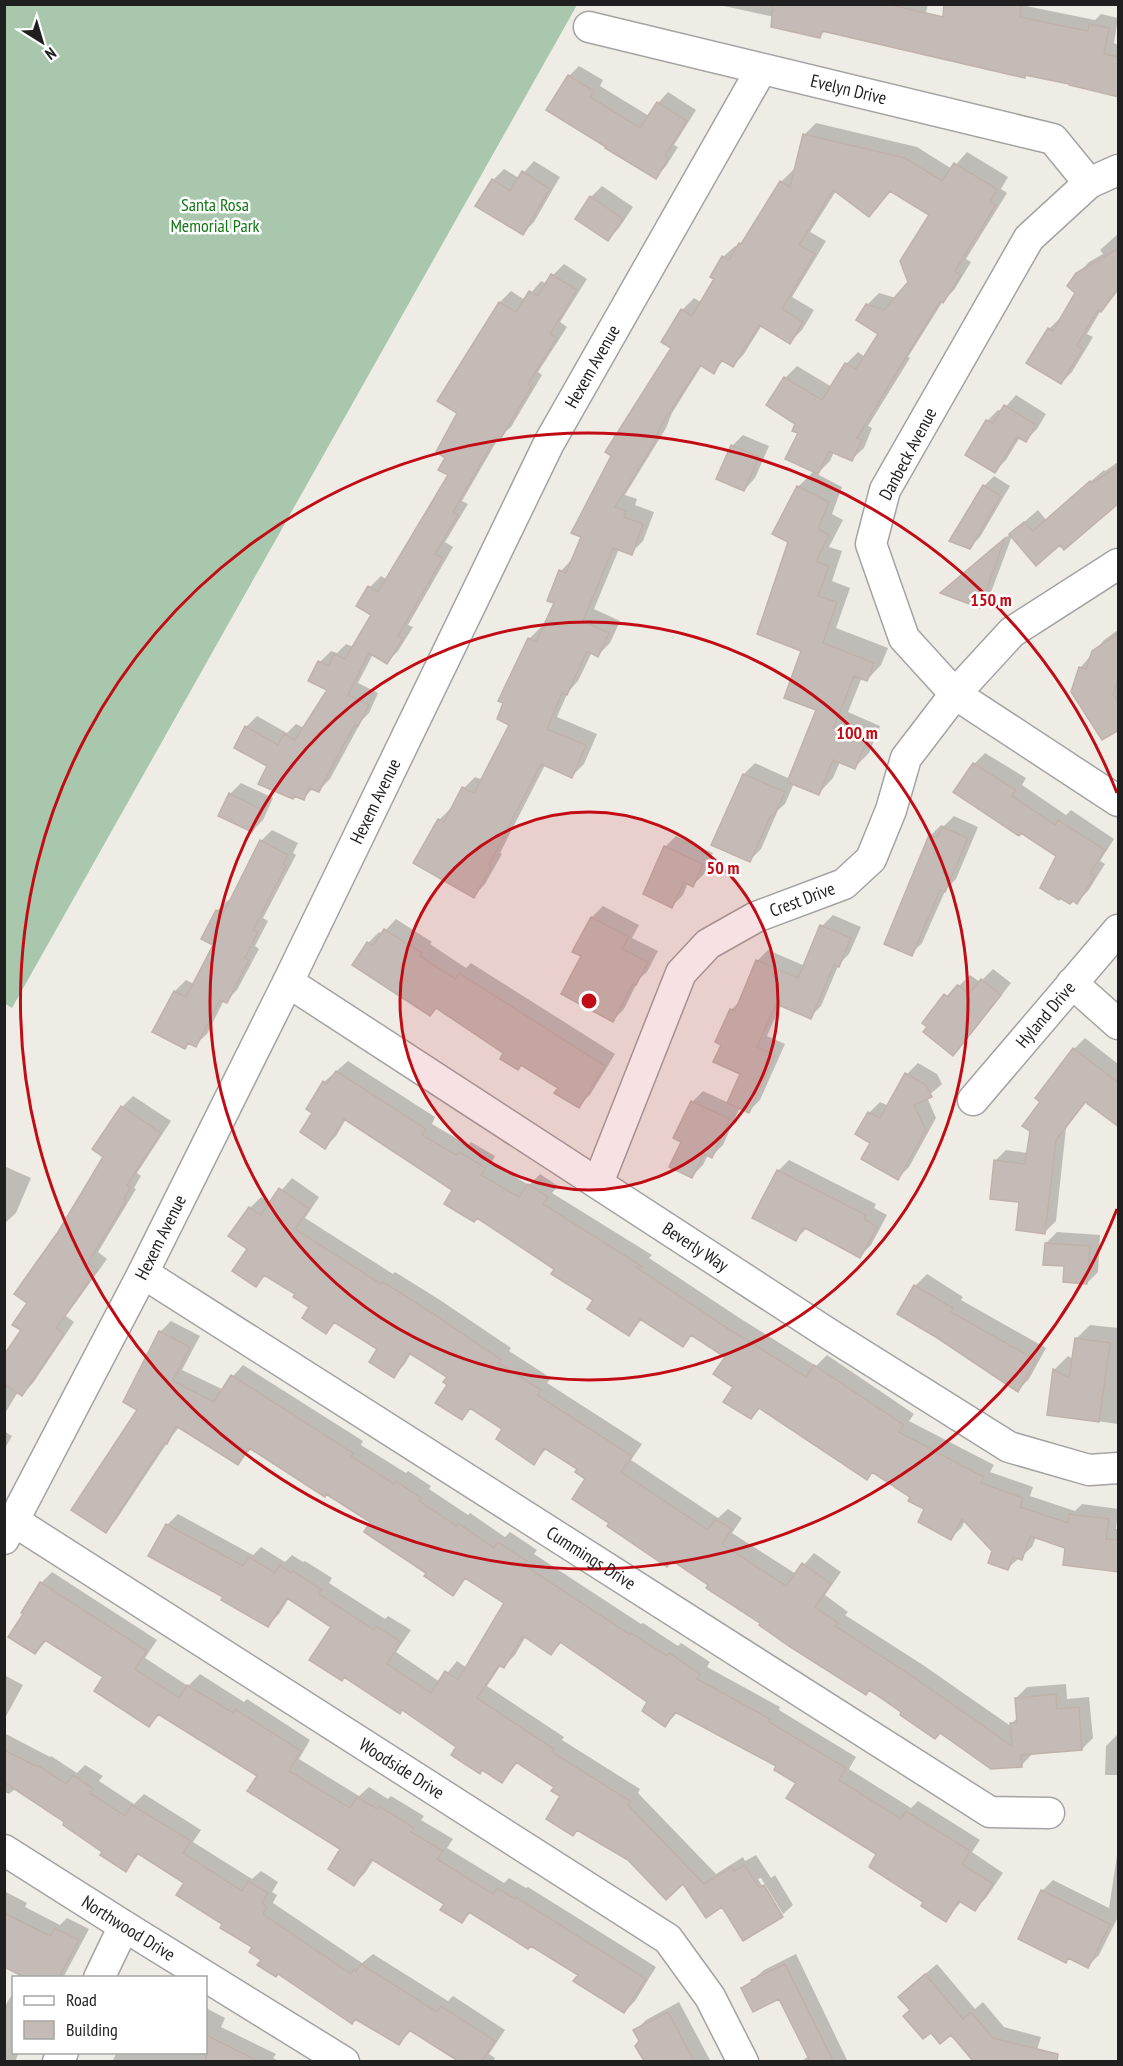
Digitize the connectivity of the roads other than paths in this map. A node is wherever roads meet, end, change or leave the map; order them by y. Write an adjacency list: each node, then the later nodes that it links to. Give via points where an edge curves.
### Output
1 (589, 27): 2 (street, Evelyn Drive)
2 (761, 70): 4 (street, Evelyn Drive, via 1053,139); 9 (street, Hexem Avenue, via 549,443)
3 (1119, 170): 4 (street, Danbeck Avenue)
4 (1089, 183): 6 (street, Danbeck Avenue, via 1029,238 885,490 876,522 871,544 904,638)
5 (1119, 564): 6 (street, Crest Drive, via 1012,632)
6 (955, 693): 7 (street, Danbeck Avenue); 13 (street, Crest Drive, via 906,758 871,859 844,884 756,917 708,944 681,973)
7 (1119, 801)
8 (1119, 930): 10 (street, Hyland Drive)
9 (288, 982): 13 (street, Beverly Way); 14 (street, Hexem Avenue)
10 (1072, 983): 11 (street); 12 (street, Hyland Drive)
11 (1119, 1024)
12 (974, 1100)
13 (598, 1183): 15 (street, Beverly Way, via 1009,1447 1089,1470)
14 (142, 1273): 16 (street, Hexem Avenue); 17 (street, Cummings Drive, via 990,1812)
15 (1119, 1468)
16 (9, 1530): 24 (street, Woodside Drive, via 668,1939 710,1996)
17 (1049, 1814)
18 (4, 1850): 19 (street, Northwood Drive)
19 (124, 1926): 20 (street); 21 (street, Northwood Drive)
20 (99, 1976)
21 (205, 1976)
22 (207, 1977): 23 (street, Northwood Drive)
23 (344, 2061)
24 (743, 2061)

